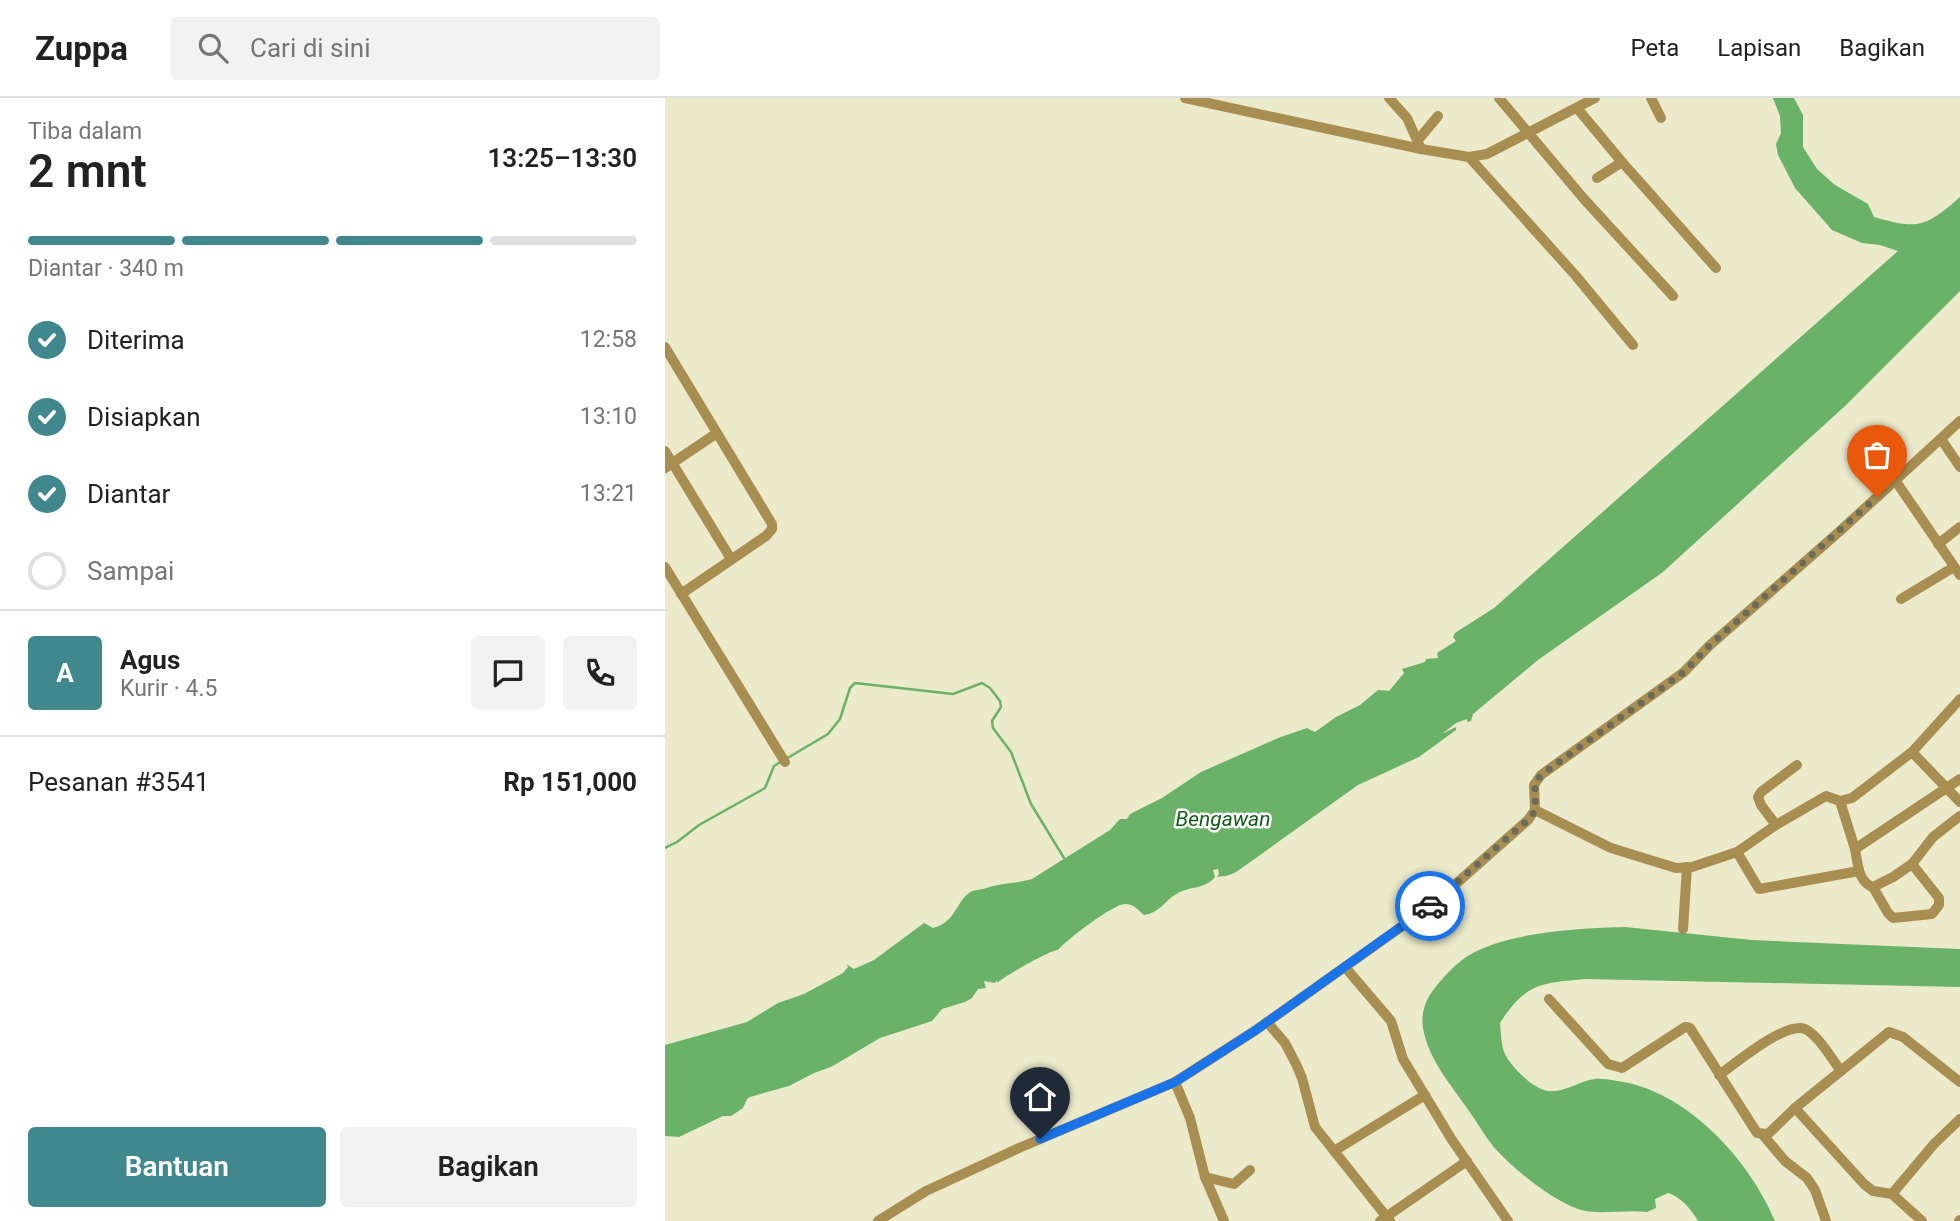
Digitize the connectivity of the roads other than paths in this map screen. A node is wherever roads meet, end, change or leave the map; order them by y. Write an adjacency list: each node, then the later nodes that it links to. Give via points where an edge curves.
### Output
1 (1185, 98): 10 (street)
2 (1389, 98): 10 (street, via 1407,118)
3 (1499, 98): 9 (street)
4 (1595, 98): 6 (street)
5 (1651, 98): 8 (street)
6 (1577, 108): 9 (street); 12 (street)
7 (1438, 116): 10 (street)
8 (1661, 118)
9 (1529, 132): 11 (street, via 1487,154); 15 (street)
10 (1420, 144): 11 (street)
11 (1469, 157): 16 (street)
12 (1622, 162): 13 (street); 14 (street)
13 (1597, 178)
14 (1716, 268)
15 (1673, 296)
16 (1633, 345)
17 (665, 348): 19 (street)
18 (1960, 421): 20 (street)
19 (717, 433): 22 (street); 27 (street, via 772,524 766,536)
20 (1941, 439): 23 (street); 24 (street)
21 (665, 451): 22 (street)
22 (669, 465): 27 (street)
23 (1960, 467)
24 (1895, 480): 26 (street); 40 (street, via 1684,672 1541,775 1534,785)
25 (1960, 527): 26 (street)
26 (1938, 544): 29 (street)
27 (731, 559): 30 (street)
28 (665, 567): 30 (street)
29 (1957, 571): 31 (street)
30 (681, 594): 34 (street)
31 (1901, 599)
32 (1960, 699): 33 (street)
33 (1912, 752): 37 (street); 38 (street, via 1851,799)
34 (785, 762)
35 (1797, 765): 42 (street, via 1758,797)
36 (1960, 779): 37 (street)
37 (1945, 789): 39 (street); 43 (street)
38 (1840, 801): 42 (street, via 1819,798); 43 (street)
39 (1960, 802)
40 (1535, 810): 46 (street, via 1629,855); 50 (street, via 1432,905)
41 (1960, 816): 45 (street, via 1933,837)
42 (1776, 825): 44 (street)
43 (1855, 849): 47 (street)
44 (1737, 852): 46 (street); 47 (street, via 1759,889)
45 (1912, 864): 48 (street); 48 (street, via 1939,898 1940,905 1932,914 1893,918)
46 (1687, 867): 49 (street)
47 (1859, 871): 48 (street)
48 (1873, 887)
49 (1683, 929)
50 (1345, 967): 52 (street); 57 (street, via 1391,1021 1403,1059)
51 (1549, 999): 54 (street, via 1608,1064 1622,1068 1685,1027 1693,1031)
52 (1267, 1022): 55 (street); 61 (street, via 1291,1054 1315,1126)
53 (1841, 1071): 54 (street, via 1812,1034 1793,1027); 56 (street, via 1893,1032); 58 (street)
54 (1719, 1075): 60 (street, via 1757,1133)
55 (1175, 1082): 64 (street); 67 (street, via 926,1191)
56 (1960, 1082)
57 (1425, 1095): 61 (street); 62 (street)
58 (1795, 1108): 60 (street); 65 (street, via 1864,1184 1873,1191)
59 (1960, 1119): 65 (street)
60 (1763, 1135): 70 (street, via 1807,1178)
61 (1334, 1151): 66 (street)
62 (1467, 1161): 66 (street); 69 (street)
63 (1250, 1170): 64 (street, via 1234,1184)
64 (1205, 1177): 68 (street)
65 (1892, 1194): 71 (street)
66 (1386, 1219)
67 (878, 1221)
68 (1224, 1221)
69 (1508, 1221)
70 (1826, 1221)
71 (1921, 1221)

